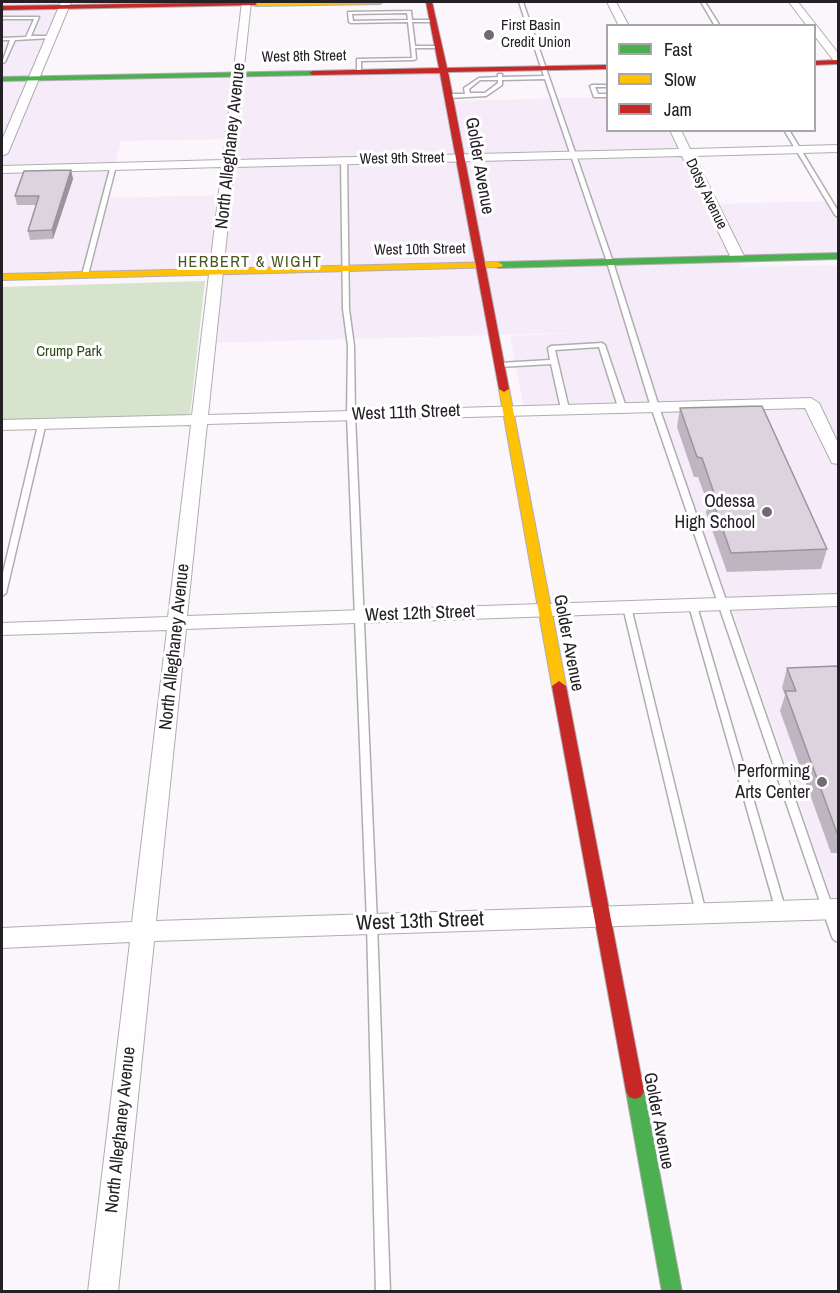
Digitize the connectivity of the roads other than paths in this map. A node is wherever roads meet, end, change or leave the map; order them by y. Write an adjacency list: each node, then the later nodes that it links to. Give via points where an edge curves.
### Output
1 (339, 2): 2 (main road); 9 (main road)
2 (380, 2)
3 (429, 2): 13 (main road, Golder Avenue)
4 (521, 2): 30 (lane)
5 (612, 2): 14 (street)
6 (703, 2): 15 (lane)
7 (794, 2): 16 (street)
8 (159, 3): 9 (main road); 10 (main road)
9 (246, 3): 31 (street, North Alleghaney Avenue)
10 (65, 4): 11 (main road); 18 (street)
11 (4, 13): 20 (lane, via 37,18)
12 (410, 21): 12 (lane, via 409,12 350,13 351,22); 13 (lane); 22 (lane)
13 (432, 21): 23 (main road, Golder Avenue)
14 (623, 24)
15 (717, 24)
16 (811, 24)
17 (816, 31): 24 (street)
18 (52, 37): 20 (lane); 33 (street)
19 (13, 38): 20 (lane); 21 (lane); 25 (lane)
20 (28, 38)
21 (2, 39)
22 (413, 47): 23 (lane); 29 (lane, via 414,59 359,60)
23 (437, 47): 28 (main road, Golder Avenue)
24 (838, 61): 26 (main road)
25 (3, 62)
26 (816, 63)
27 (606, 67): 30 (main road, West 8th Street)
28 (442, 71): 29 (main road, West 8th Street); 32 (main road, West 8th Street); 38 (main road, Golder Avenue)
29 (359, 72): 31 (main road, West 8th Street)
30 (545, 73): 32 (main road, West 8th Street); 45 (lane)
31 (239, 74): 33 (main road, West 8th Street); 48 (street, North Alleghaney Avenue)
32 (500, 74): 36 (lane, via 479,79 466,89); 36 (lane, via 500,84 486,94)
33 (34, 78): 34 (main road, West 8th Street); 44 (street)
34 (2, 79)
35 (606, 86): 37 (lane, via 592,86 596,96)
36 (468, 95): 38 (lane)
37 (606, 95)
38 (448, 96): 46 (main road, Golder Avenue)
39 (676, 132): 43 (street, Dotsy Avenue)
40 (787, 132): 42 (lane)
41 (838, 149): 42 (street, West 9th Street)
42 (798, 150): 43 (street, West 9th Street); 51 (lane)
43 (686, 152): 45 (street, West 9th Street); 53 (street, Dotsy Avenue)
44 (2, 153)
45 (574, 155): 46 (street, West 9th Street); 54 (lane)
46 (459, 158): 47 (street, West 9th Street); 55 (main road, Golder Avenue)
47 (344, 160): 48 (street, West 9th Street); 56 (lane)
48 (229, 163): 49 (street, West 9th Street); 57 (street, North Alleghaney Avenue)
49 (113, 166): 50 (street, West 9th Street); 58 (lane)
50 (2, 169)
51 (838, 214)
52 (838, 256): 53 (main road, West 10th Street)
53 (738, 258): 54 (main road, West 10th Street)
54 (610, 262): 55 (main road, West 10th Street); 63 (lane)
55 (479, 265): 56 (main road, West 10th Street); 61 (main road, Golder Avenue)
56 (346, 268): 57 (main road, West 10th Street); 66 (lane)
57 (217, 272): 58 (main road, West 10th Street); 67 (street, North Alleghaney Avenue)
58 (86, 275): 59 (main road, West 10th Street)
59 (2, 277)
60 (554, 362): 61 (lane); 62 (lane, via 551,348 602,345); 64 (lane)
61 (498, 365): 65 (main road, Golder Avenue)
62 (622, 407): 63 (street, West 11th Street); 64 (street, West 11th Street)
63 (656, 407): 70 (street, West 11th Street, via 811,403); 73 (lane)
64 (565, 409): 65 (street, West 11th Street)
65 (506, 410): 66 (street, West 11th Street); 76 (main road, Golder Avenue)
66 (351, 414): 67 (street, West 11th Street); 77 (lane)
67 (201, 419): 68 (street, West 11th Street); 78 (street, North Alleghaney Avenue)
68 (42, 423): 69 (street, West 11th Street); 71 (lane)
69 (2, 424)
70 (838, 459)
71 (2, 593)
72 (838, 600): 73 (street, West 12th Street)
73 (724, 603): 74 (street, West 12th Street); 80 (lane)
74 (693, 606): 75 (street, West 12th Street); 81 (lane)
75 (627, 607): 76 (street, West 12th Street); 82 (lane)
76 (543, 609): 77 (street, West 12th Street); 83 (main road, Golder Avenue)
77 (359, 616): 78 (street, West 12th Street); 84 (lane)
78 (178, 623): 79 (street, West 12th Street); 85 (street, North Alleghaney Avenue)
79 (2, 629)
80 (834, 909): 81 (street, West 13th Street); 86 (lane)
81 (781, 911): 82 (street, West 13th Street)
82 (701, 913): 83 (street, West 13th Street)
83 (602, 916): 84 (street, West 13th Street); 90 (main road, Golder Avenue)
84 (372, 923): 85 (street, West 13th Street); 89 (lane)
85 (143, 931): 87 (street, West 13th Street); 88 (street, North Alleghaney Avenue)
86 (838, 937)
87 (2, 938)
88 (103, 1292)
89 (383, 1292)
90 (672, 1292)

